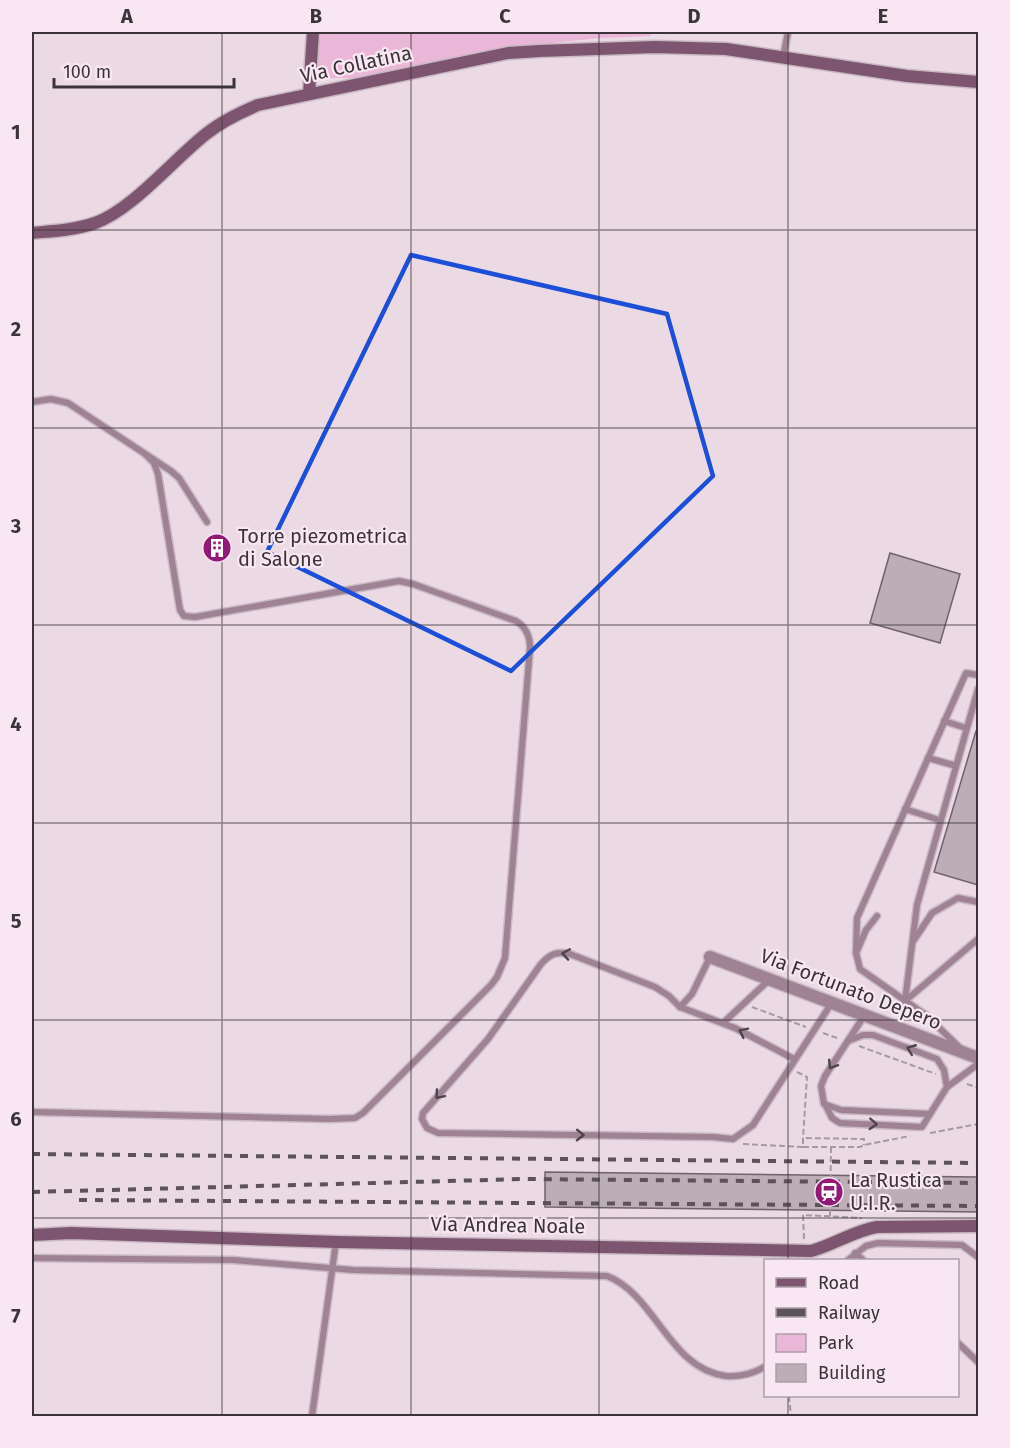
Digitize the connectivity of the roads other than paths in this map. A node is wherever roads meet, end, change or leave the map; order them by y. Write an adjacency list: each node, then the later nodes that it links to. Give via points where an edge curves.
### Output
1 (313, 32): 5 (street)
2 (788, 32): 3 (lane)
3 (782, 58): 4 (street, Via Collatina); 5 (street, Via Collatina, via 726,49 655,47 508,53)
4 (978, 82)
5 (309, 94): 6 (street, Via Collatina, via 258,105 224,120 119,210 96,223)
6 (32, 233)
7 (32, 402): 8 (lane, via 51,399 68,403)
8 (146, 455): 9 (lane, via 179,478); 36 (lane, via 158,474 184,616 195,618 399,581 516,621 526,629 530,648 505,958 491,985 355,1118)
9 (207, 522)
10 (978, 675): 12 (lane, via 966,674)
11 (978, 689): 21 (lane, via 916,905)
12 (944, 721): 13 (lane); 14 (lane)
13 (963, 727)
14 (928, 758): 15 (lane); 16 (lane)
15 (952, 765)
16 (905, 809): 17 (lane); 22 (lane, via 857,918)
17 (936, 819)
18 (978, 902): 21 (lane, via 958,898 932,913)
19 (877, 916): 22 (lane)
20 (978, 939): 25 (lane)
21 (912, 944): 25 (lane)
22 (856, 953): 25 (lane, via 860,969)
23 (710, 957): 24 (street, Via Fortunato Depero); 27 (lane, via 692,994)
24 (769, 979): 26 (street, Via Fortunato Depero); 29 (lane)
25 (905, 1001): 31 (lane)
26 (831, 1004): 28 (street, Via Fortunato Depero); 32 (lane)
27 (680, 1007): 29 (lane); 32 (lane, one-way to 32, via 655,987 570,954 554,953 488,1040 423,1113 423,1123 438,1133 733,1139 753,1125)
28 (864, 1016): 30 (lane); 31 (street, Via Fortunato Depero)
29 (723, 1023): 32 (lane, one-way to 29)
30 (846, 1041): 34 (lane, one-way to 30, via 937,1059 873,1035); 35 (lane, one-way to 35, via 821,1086)
31 (973, 1056)
32 (794, 1059)
33 (978, 1064): 34 (lane)
34 (947, 1087): 37 (lane)
35 (824, 1104): 37 (lane, via 841,1110); 37 (lane, one-way to 37, via 840,1123 922,1127)
36 (32, 1112)
37 (930, 1114)
38 (978, 1226): 42 (street, Via Andrea Noale, via 877,1227 861,1230)
39 (32, 1235): 40 (street, Via Andrea Noale)
40 (337, 1242): 42 (street, Via Andrea Noale); 47 (lane)
41 (855, 1253): 43 (lane, via 878,1243 962,1245); 45 (lane); 46 (lane)
42 (807, 1255)
43 (978, 1257)
44 (32, 1258): 47 (lane, via 233,1260)
45 (849, 1259)
46 (862, 1259)
47 (333, 1269): 50 (lane, via 607,1276 631,1291 695,1364 733,1377); 51 (lane)
48 (959, 1345): 49 (lane)
49 (978, 1362)
50 (764, 1367)
51 (312, 1416)

